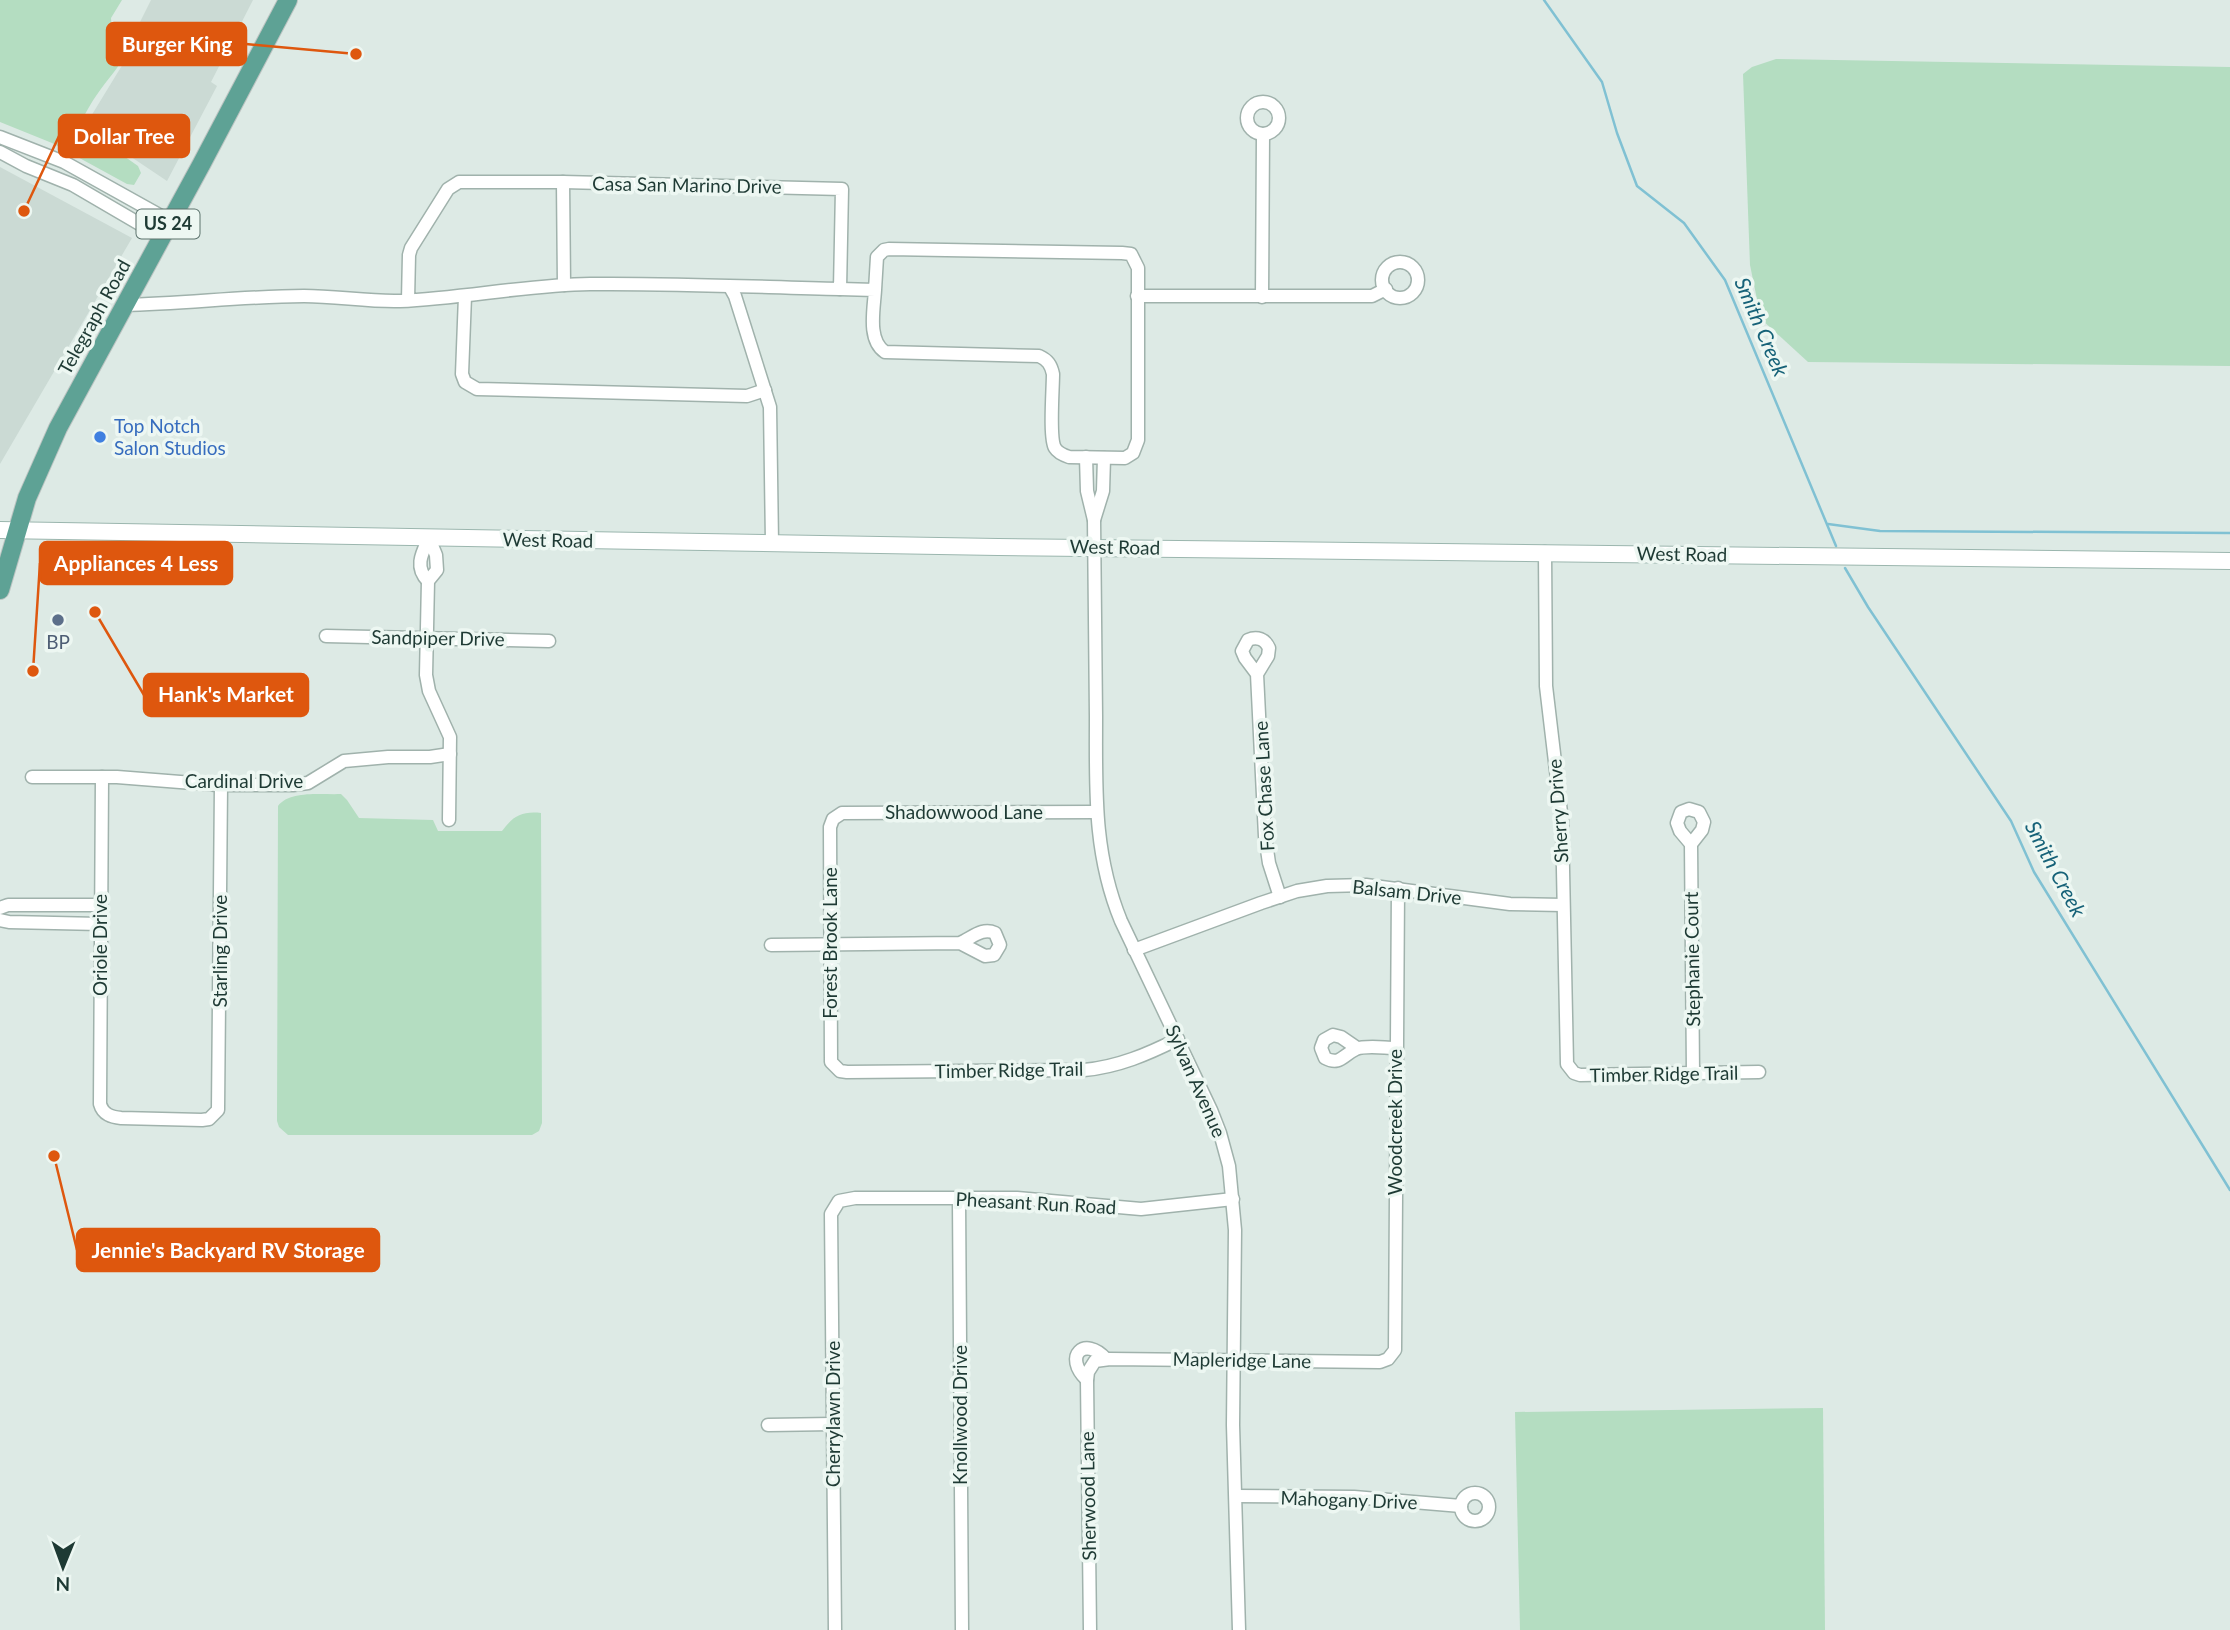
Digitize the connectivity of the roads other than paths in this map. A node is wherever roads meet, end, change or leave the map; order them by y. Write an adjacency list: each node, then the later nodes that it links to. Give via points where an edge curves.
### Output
1 (288, 0): 8 (main road, Telegraph Road / US 24)
2 (1264, 134): 17 (street)
3 (0, 137): 5 (street)
4 (0, 152): 7 (street)
5 (80, 172): 7 (street); 8 (street)
6 (563, 182): 10 (street); 12 (street, Casa San Marino Drive, via 842,189); 18 (street, Casa San Marino Drive, via 467,180 453,185 411,247)
7 (73, 185): 9 (street)
8 (170, 220): 9 (main road, Telegraph Road / US 24)
9 (162, 237): 19 (main road, Telegraph Road / US 24)
10 (564, 285): 11 (street); 15 (street)
11 (730, 286): 12 (street); 20 (street)
12 (840, 289): 14 (street)
13 (1385, 289): 17 (street, via 1372,296)
14 (875, 290): 16 (street, via 877,257 889,249 1109,252 1135,258); 21 (street, via 874,337 886,352 1039,356 1047,360 1053,374 1054,446 1063,455)
15 (465, 296): 18 (street); 20 (street, via 462,374 464,382 477,389 747,396)
16 (1137, 296): 17 (street); 22 (street, via 1138,444 1125,458)
17 (1262, 297)
18 (408, 300): 19 (street, via 302,296)
19 (124, 305): 24 (main road, Telegraph Road / US 24)
20 (765, 390): 26 (street, via 771,420)
21 (1086, 457): 22 (street); 23 (street)
22 (1104, 458): 23 (street, via 1104,491)
23 (1094, 520): 27 (street, Sylvan Avenue)
24 (8, 530): 25 (street, West Road); 30 (main road, Telegraph Road / US 24)
25 (429, 538): 26 (street, West Road); 32 (street, via 437,570 428,580)
26 (772, 543): 27 (street, West Road)
27 (1094, 546): 28 (street, West Road); 39 (street, Sylvan Avenue)
28 (1545, 552): 29 (street, West Road); 46 (street, Sherry Drive, via 1546,687 1562,810)
29 (2230, 561)
30 (0, 590)
31 (326, 636): 32 (street, Sandpiper Drive)
32 (426, 639): 33 (street, Sandpiper Drive); 35 (street, via 427,682 450,737)
33 (549, 640)
34 (1257, 674): 44 (street, Fox Chase Lane, via 1265,836)
35 (450, 754): 38 (street, Cardinal Drive, via 344,761 308,783); 41 (street)
36 (33, 777): 37 (street, Cardinal Drive)
37 (102, 777): 38 (street, Cardinal Drive); 45 (street, Oriole Drive)
38 (221, 785): 61 (street, Starling Drive, via 218,1110 202,1120 121,1118)
39 (1096, 812): 40 (street, Shadowwood Lane, via 842,813); 53 (street, Sylvan Avenue, via 1106,881)
40 (833, 819): 52 (street, Forest Brook Lane)
41 (449, 820)
42 (1691, 844): 60 (street, Stephanie Court)
43 (1398, 888): 44 (street, Balsam Drive, via 1327,886); 46 (street, Balsam Drive, via 1510,904); 56 (street, Woodcreek Drive)
44 (1280, 897): 53 (street, Balsam Drive)
45 (100, 905): 47 (street); 49 (street, Oriole Drive)
46 (1563, 905): 58 (street, Sherry Drive, via 1565,1057)
47 (0, 908)
48 (0, 920): 49 (street)
49 (100, 923): 61 (street, Oriole Drive, via 100,1101)
50 (960, 943): 52 (street)
51 (771, 944): 52 (street)
52 (830, 944): 57 (street, Forest Brook Lane, via 830,1056)
53 (1134, 950): 54 (street, Sylvan Avenue)
54 (1178, 1039): 57 (street, Timber Ridge Trail, via 1136,1059 1084,1070 847,1072); 63 (street, Sylvan Avenue, via 1220,1133)
55 (1357, 1048): 56 (street)
56 (1396, 1048): 65 (street, Woodcreek Drive, via 1396,1346)
57 (834, 1067)
58 (1569, 1069): 60 (street, Timber Ridge Trail, via 1580,1075)
59 (1759, 1072): 60 (street, Timber Ridge Trail)
60 (1693, 1073)
61 (104, 1112)
62 (959, 1199): 63 (street, Pheasant Run Road, via 1029,1199 1141,1209); 64 (street, Pheasant Run Road); 75 (street, Knollwood Drive)
63 (1233, 1199): 67 (street, Sylvan Avenue)
64 (839, 1201): 70 (street, Cherrylawn Drive, via 831,1214)
65 (1392, 1355): 67 (street, Mapleridge Lane, via 1380,1362)
66 (1106, 1359): 67 (street, Mapleridge Lane); 68 (street, Mapleridge Lane); 69 (street, via 1090,1348 1078,1354 1077,1368)
67 (1234, 1360): 72 (street, Sylvan Avenue)
68 (1092, 1364): 69 (street, Sherwood Lane)
69 (1087, 1380): 76 (street, Sherwood Lane)
70 (833, 1424): 71 (street); 74 (street, Cherrylawn Drive)
71 (768, 1425)
72 (1236, 1496): 73 (street, Mahogany Drive, via 1354,1497); 77 (street, Sylvan Avenue)
73 (1461, 1506)
74 (835, 1630)
75 (962, 1630)
76 (1090, 1630)
77 (1239, 1630)

